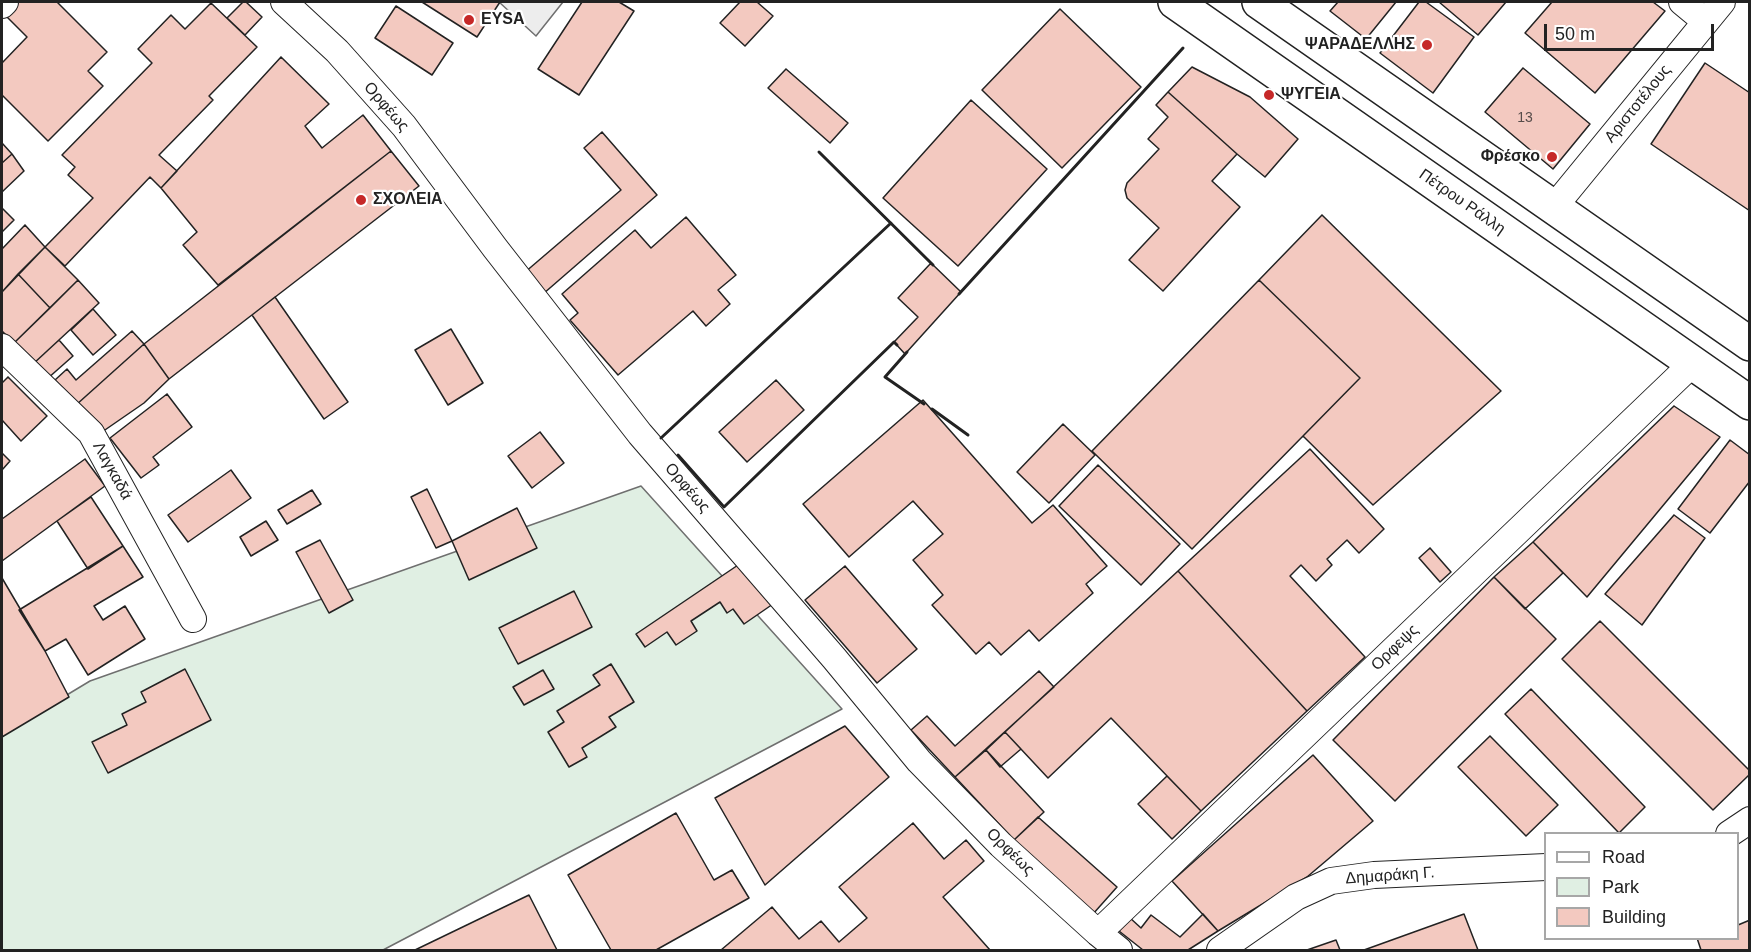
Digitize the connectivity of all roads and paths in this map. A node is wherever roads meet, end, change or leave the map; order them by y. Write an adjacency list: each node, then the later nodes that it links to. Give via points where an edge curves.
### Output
1 (5, 2): 7 (street)
2 (284, 2): 18 (street, Ορφέως, via 337,51 404,126 640,434 919,761 1001,845)
3 (1175, 2): 12 (main road, Πέτρου Ράλλη)
4 (1259, 2): 9 (main road)
5 (1682, 2): 8 (street)
6 (1722, 2): 8 (street, Αριστοτέλους)
7 (2, 5)
8 (1705, 21): 9 (street, Αριστοτέλους)
9 (1554, 207): 10 (main road)
10 (1749, 344)
11 (6, 359): 14 (street, Λαγκαδά, via 91,433)
12 (1692, 363): 13 (main road, Πέτρου Ράλλη); 18 (street, Ορφεψς)
13 (1749, 403)
14 (193, 619)
15 (1749, 820): 16 (street)
16 (1732, 832)
17 (1544, 867): 20 (street, Δημαράκη Γ., via 1331,880 1296,897)
18 (1098, 933): 19 (street, Ορφέως)
19 (1119, 951)
20 (1220, 951)

